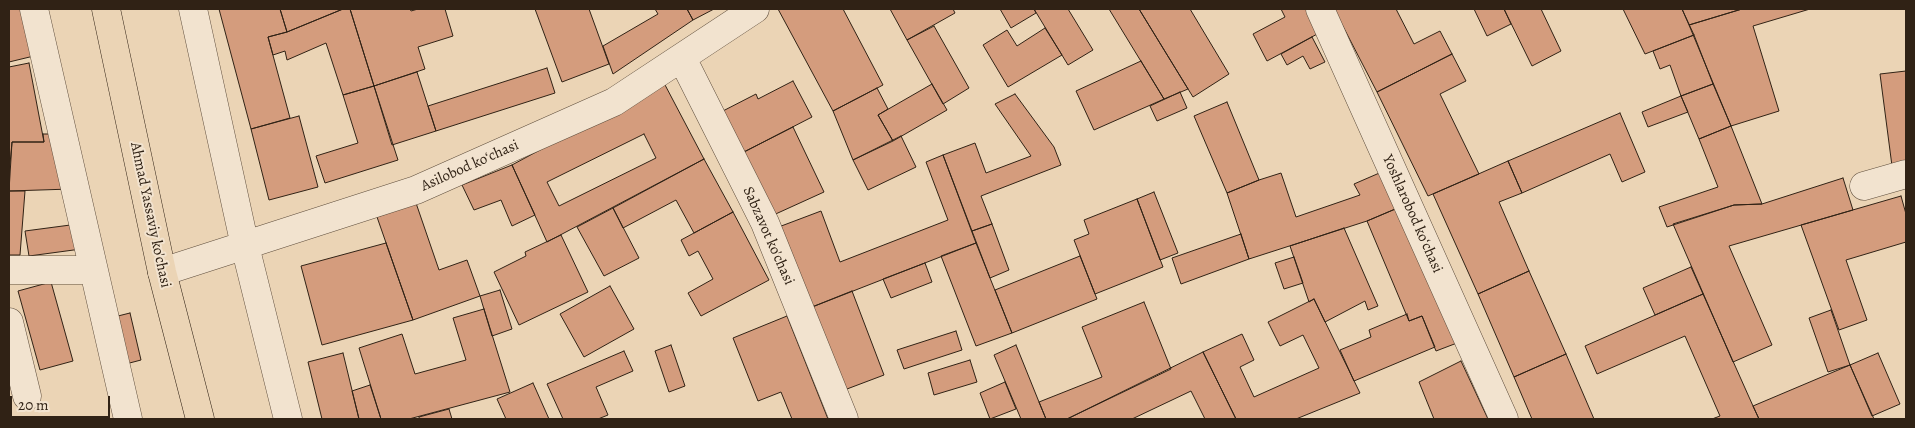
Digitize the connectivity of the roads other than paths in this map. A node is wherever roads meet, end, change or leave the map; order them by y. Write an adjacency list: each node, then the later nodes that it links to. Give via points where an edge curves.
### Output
1 (34, 9): 11 (street)
2 (106, 9): 12 (main road, Ahmad Yassaviy ko'chasi)
3 (193, 9): 9 (street)
4 (755, 9): 6 (street, Asilobod koʻchasi)
5 (1320, 9): 19 (street, Yoshlarobod koʻchasi)
6 (682, 58): 9 (street, Asilobod koʻchasi, via 614,102 416,190); 18 (street, Sabzavot ko'chasi, via 765,223)
7 (1906, 174): 8 (street)
8 (1864, 186)
9 (245, 246): 12 (street, Asilobod koʻchasi); 17 (street)
10 (9, 270): 11 (street)
11 (93, 270): 15 (street)
12 (162, 272): 16 (main road, Ahmad Yassaviy ko'chasi)
13 (9, 322): 14 (street)
14 (27, 396)
15 (128, 419)
16 (200, 419)
17 (288, 419)
18 (844, 419)
19 (1504, 419)

